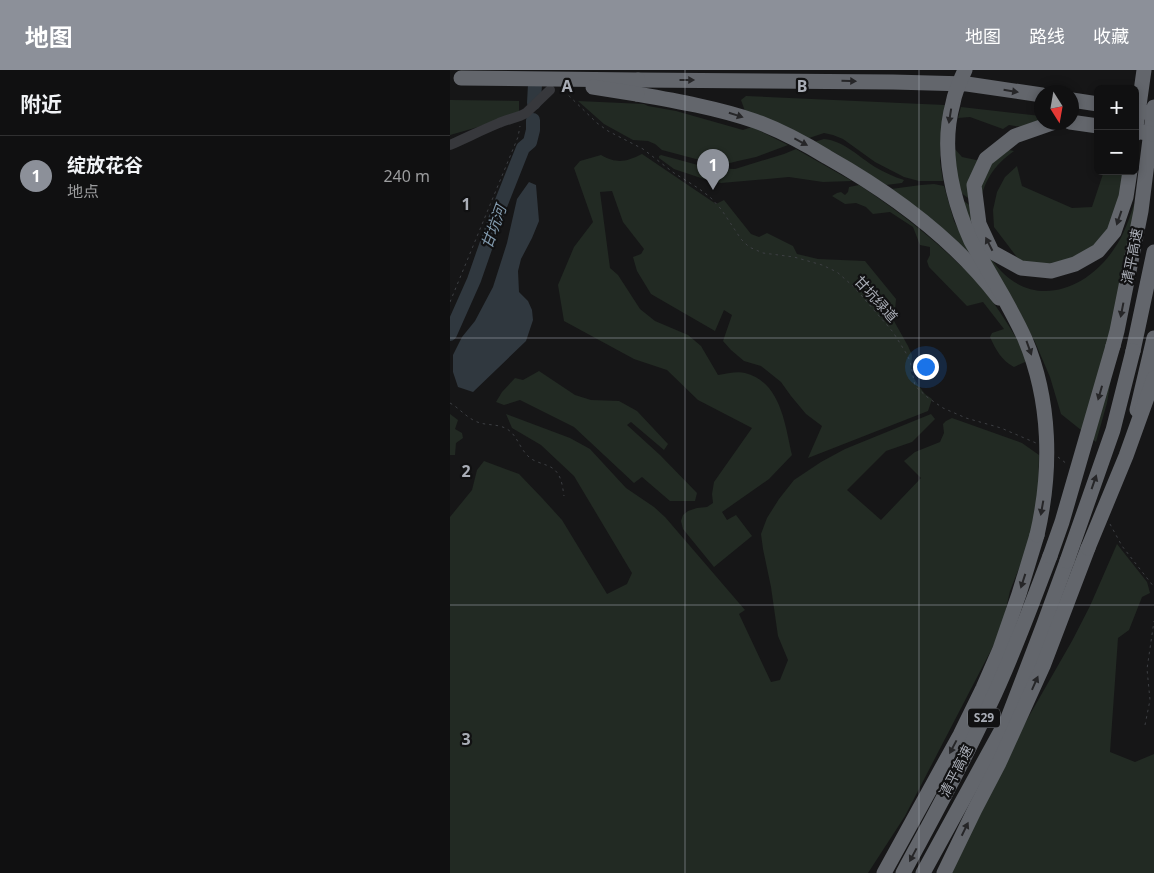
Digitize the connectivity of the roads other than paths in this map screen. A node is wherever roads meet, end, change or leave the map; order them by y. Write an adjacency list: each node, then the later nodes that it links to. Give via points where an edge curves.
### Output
1 (964, 70): 21 (highway, one-way to 21, bridge, via 953,102 948,132 948,163 953,193 971,241)
2 (1144, 70): 15 (highway)
3 (456, 78): 4 (highway, bridge)
4 (552, 82): 5 (highway, bridge); 18 (lane, via 526,113)
5 (638, 87): 6 (highway, one-way to 6, via 855,82 967,84); 21 (highway, one-way to 21, bridge, via 757,122 829,158 929,226 996,293)
6 (1034, 94)
7 (1079, 101): 8 (highway)
8 (1094, 103)
9 (1154, 106): 26 (highway, 清平高速 / S29, one-way to 26, bridge, via 1141,211 1117,331 1062,522 1019,638 990,704)
10 (1139, 111): 11 (highway, bridge)
11 (1154, 114)
12 (1079, 123): 13 (highway)
13 (1094, 125)
14 (1034, 129): 19 (highway, one-way to 14, via 1114,232 1098,251 1075,264 1051,271 1021,268 992,252 979,224 974,185 986,159 1014,136)
15 (1135, 130)
16 (1139, 132): 17 (highway, bridge)
17 (1154, 134)
18 (450, 146)
19 (1129, 175)
20 (1154, 252): 27 (highway, 清平高速 / S29, one-way to 20, bridge, via 1008,718 1044,624 1113,430)
21 (1014, 316): 25 (highway, one-way to 25, bridge, via 1034,363 1043,402 1047,436 1043,509 1019,594 983,688)
22 (1154, 338): 24 (highway, bridge)
23 (1154, 378): 24 (highway, bridge)
24 (1126, 456): 28 (highway, one-way to 24, bridge, via 1043,666)
25 (884, 873)
26 (903, 873)
27 (923, 873)
28 (944, 873)

